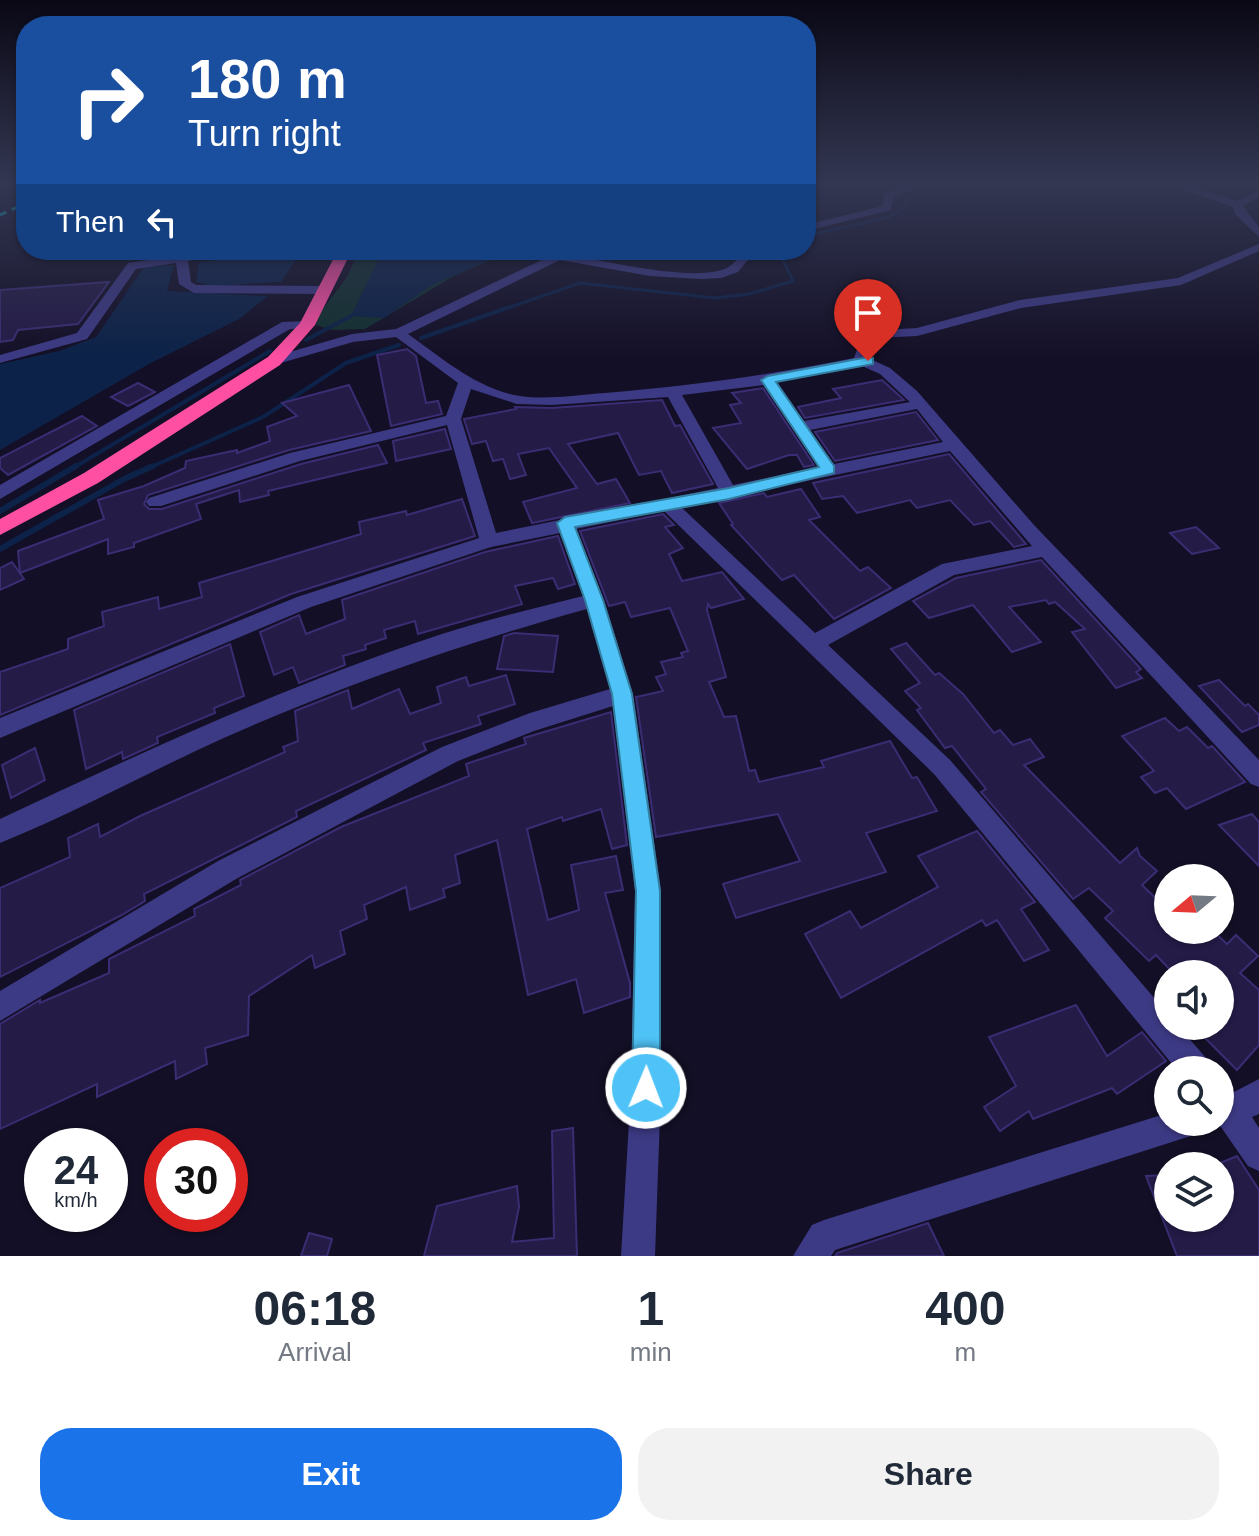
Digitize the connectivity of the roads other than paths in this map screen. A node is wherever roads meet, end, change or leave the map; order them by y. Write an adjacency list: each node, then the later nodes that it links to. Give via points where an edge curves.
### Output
1 (1259, 247): 12 (street, via 1181,281 1020,304 917,332 869,334)
2 (182, 260): 7 (street, via 185,284 194,289); 10 (street, via 129,268 82,336)
3 (340, 260): 7 (highway)
4 (550, 260): 9 (street)
5 (603, 260): 6 (street, via 692,277 721,275)
6 (742, 260)
7 (325, 290): 8 (highway)
8 (307, 325): 11 (highway); 21 (street, via 287,325)
9 (399, 333): 11 (street, via 352,338); 14 (street)
10 (0, 359)
11 (274, 361): 26 (highway, via 91,478)
12 (860, 361): 13 (street); 16 (street, via 881,368)
13 (768, 380): 15 (street); 18 (street)
14 (466, 382): 15 (street, via 503,397 529,400); 17 (street)
15 (673, 392): 22 (street)
16 (921, 404): 18 (street); 19 (street)
17 (453, 419): 23 (street, via 296,457); 27 (street)
18 (798, 427): 20 (street)
19 (954, 445): 20 (street); 28 (street)
20 (829, 470): 22 (street)
21 (0, 493)
22 (729, 493): 24 (street)
23 (155, 502)
24 (668, 505): 25 (street); 30 (street)
25 (565, 523): 27 (street); 29 (street)
26 (0, 528)
27 (489, 541): 32 (street, via 304,602)
28 (1048, 549): 30 (street, via 949,569); 33 (street)
29 (594, 600): 31 (street); 34 (street, via 445,641 356,673 147,761)
30 (813, 643): 36 (street, via 942,767)
31 (622, 694): 35 (street, via 450,754 227,870); 42 (street, via 648,891)
32 (0, 728)
33 (1259, 776)
34 (0, 831)
35 (0, 1007)
36 (1184, 1056)
37 (1259, 1094): 38 (street, via 1247,1104)
38 (1234, 1106)
39 (1234, 1122): 41 (street)
40 (1154, 1133): 43 (street, via 824,1237)
41 (1259, 1155)
42 (638, 1256)
43 (810, 1256)

